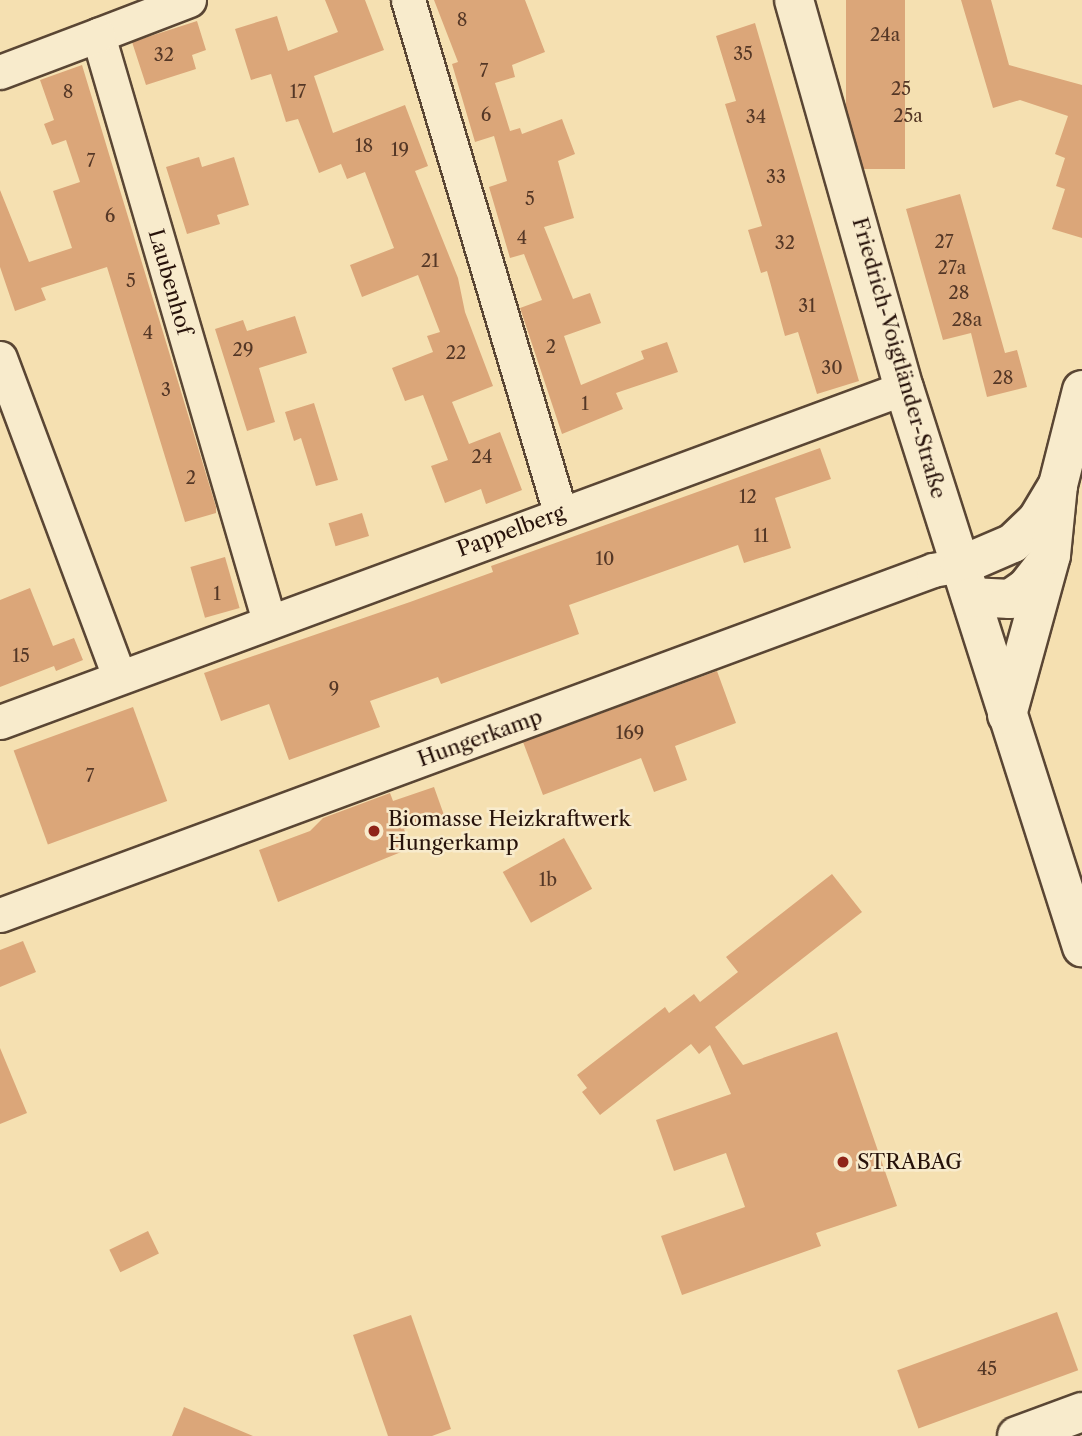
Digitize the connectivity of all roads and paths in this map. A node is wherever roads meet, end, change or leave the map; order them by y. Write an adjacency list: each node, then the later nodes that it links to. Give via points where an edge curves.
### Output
1 (189, 0): 4 (street)
2 (408, 0): 10 (street)
3 (794, 0): 7 (main road, Friedrich-Voigtländer-Straße)
4 (98, 35): 5 (street); 13 (street, Laubenhof)
5 (0, 72)
6 (0, 358): 14 (street)
7 (904, 388): 10 (street, Pappelberg); 12 (main road, Friedrich-Voigtländer-Straße)
8 (1082, 390): 9 (main road)
9 (1058, 485): 11 (main road); 12 (main road, via 1037,520)
10 (560, 512): 13 (street, Pappelberg)
11 (1051, 555): 12 (main road, via 1027,587 1010,599); 15 (main road)
12 (966, 581): 15 (main road, Friedrich-Voigtländer-Straße); 17 (street, Hungerkamp, via 933,570)
13 (270, 621): 14 (street, Pappelberg)
14 (119, 677): 16 (street, Pappelberg)
15 (1007, 715): 18 (main road, Friedrich-Voigtländer-Straße)
16 (0, 722)
17 (0, 915)
18 (1082, 947)
19 (1082, 1412): 20 (main road)
20 (1017, 1436)

